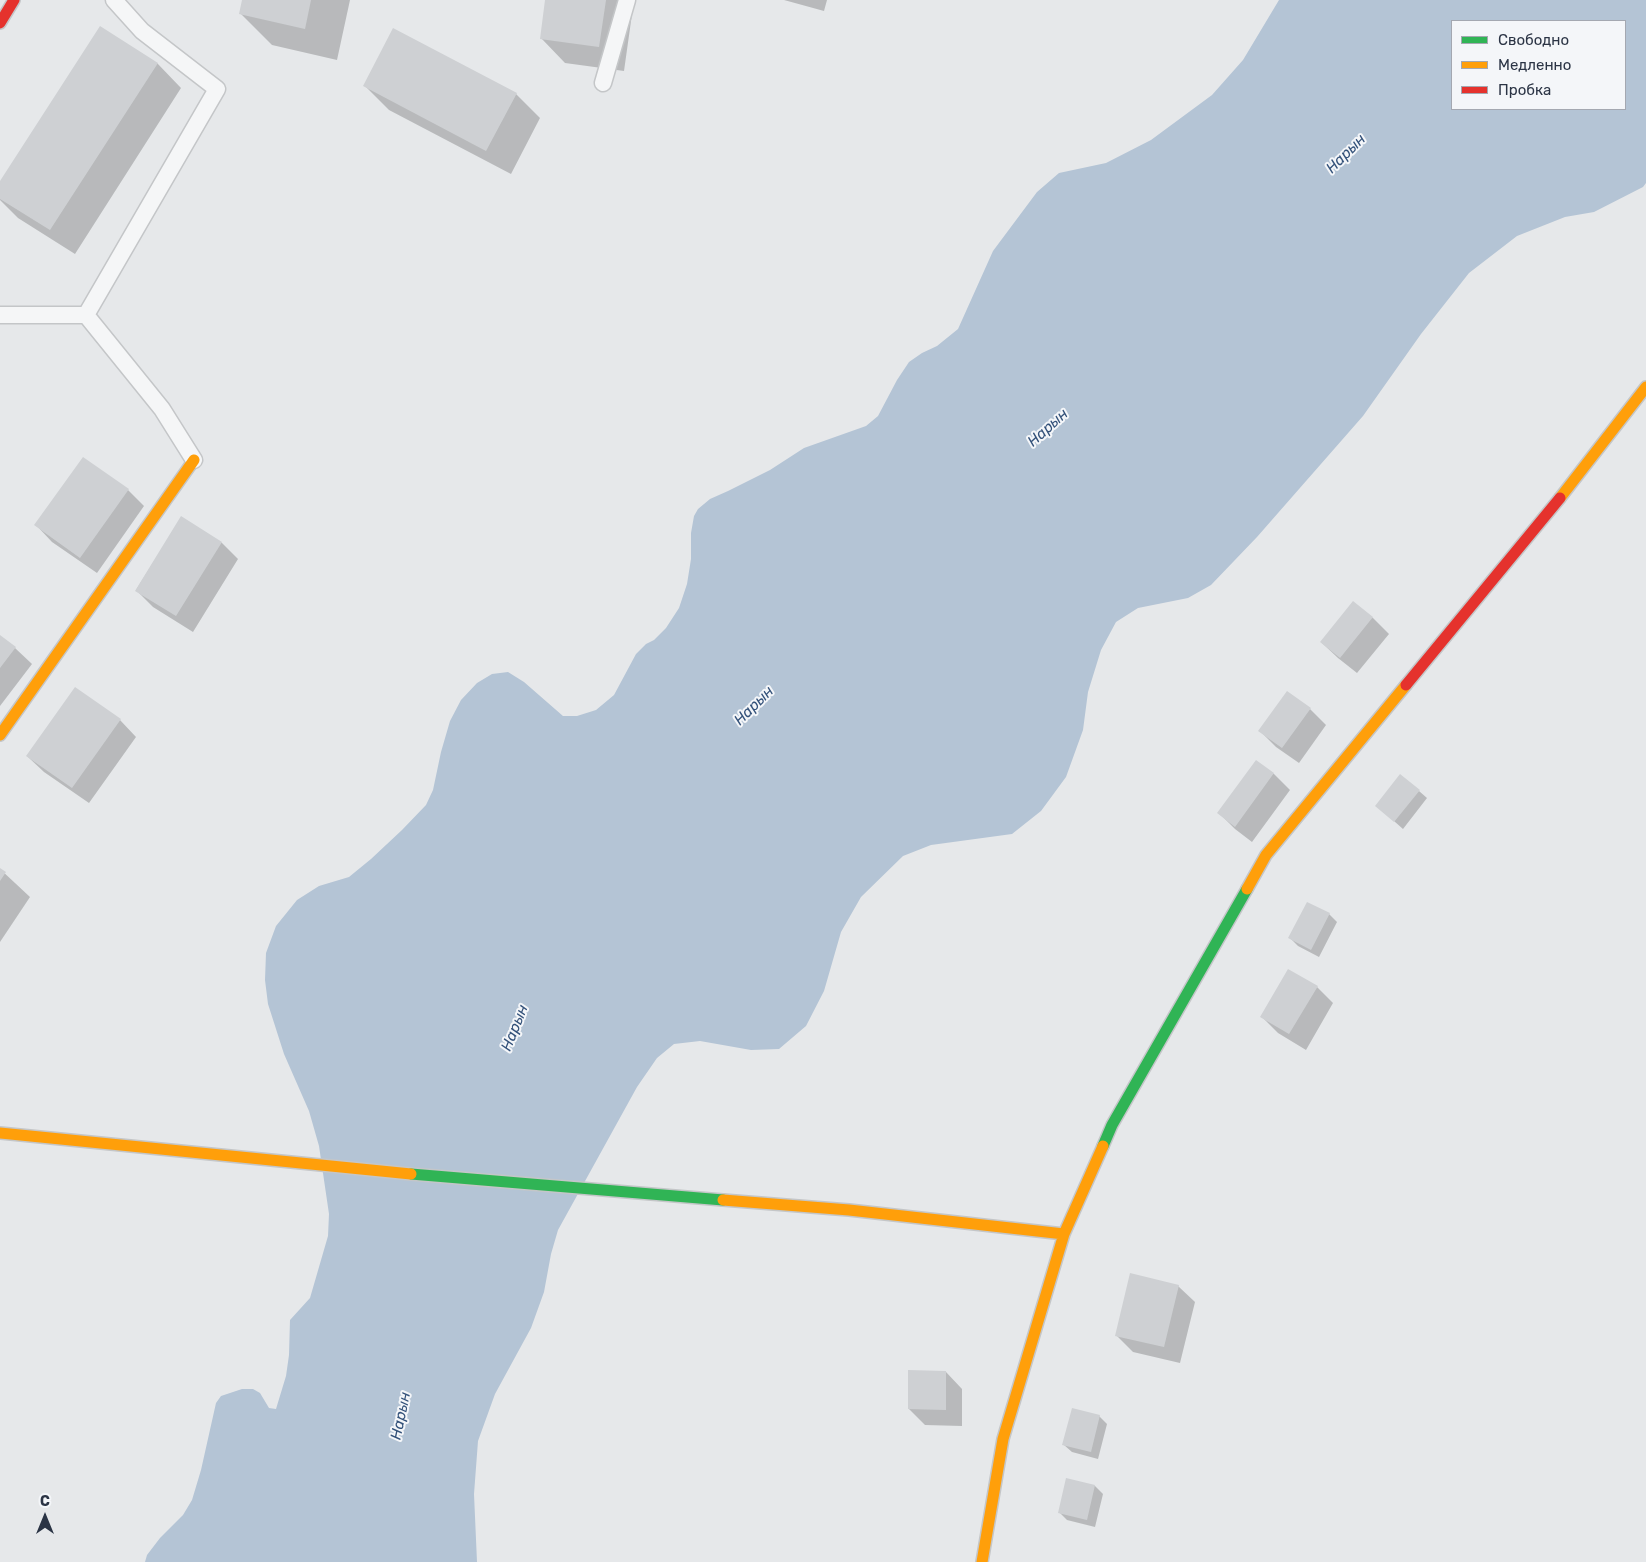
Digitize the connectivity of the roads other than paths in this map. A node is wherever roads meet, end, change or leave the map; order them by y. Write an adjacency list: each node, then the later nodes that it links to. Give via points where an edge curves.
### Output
1 (14, 0): 4 (main road)
2 (114, 0): 7 (lane, via 142,31 217,89)
3 (627, 0): 5 (lane)
4 (0, 23)
5 (603, 83)
6 (0, 315): 7 (lane)
7 (86, 315): 9 (lane, via 162,409)
8 (1646, 387): 12 (main road, via 1543,520 1266,855 1112,1125)
9 (194, 460): 10 (main road)
10 (0, 735)
11 (0, 1133): 12 (main road, via 466,1180 850,1210)
12 (1064, 1234): 13 (main road, via 1002,1440)
13 (982, 1562)

